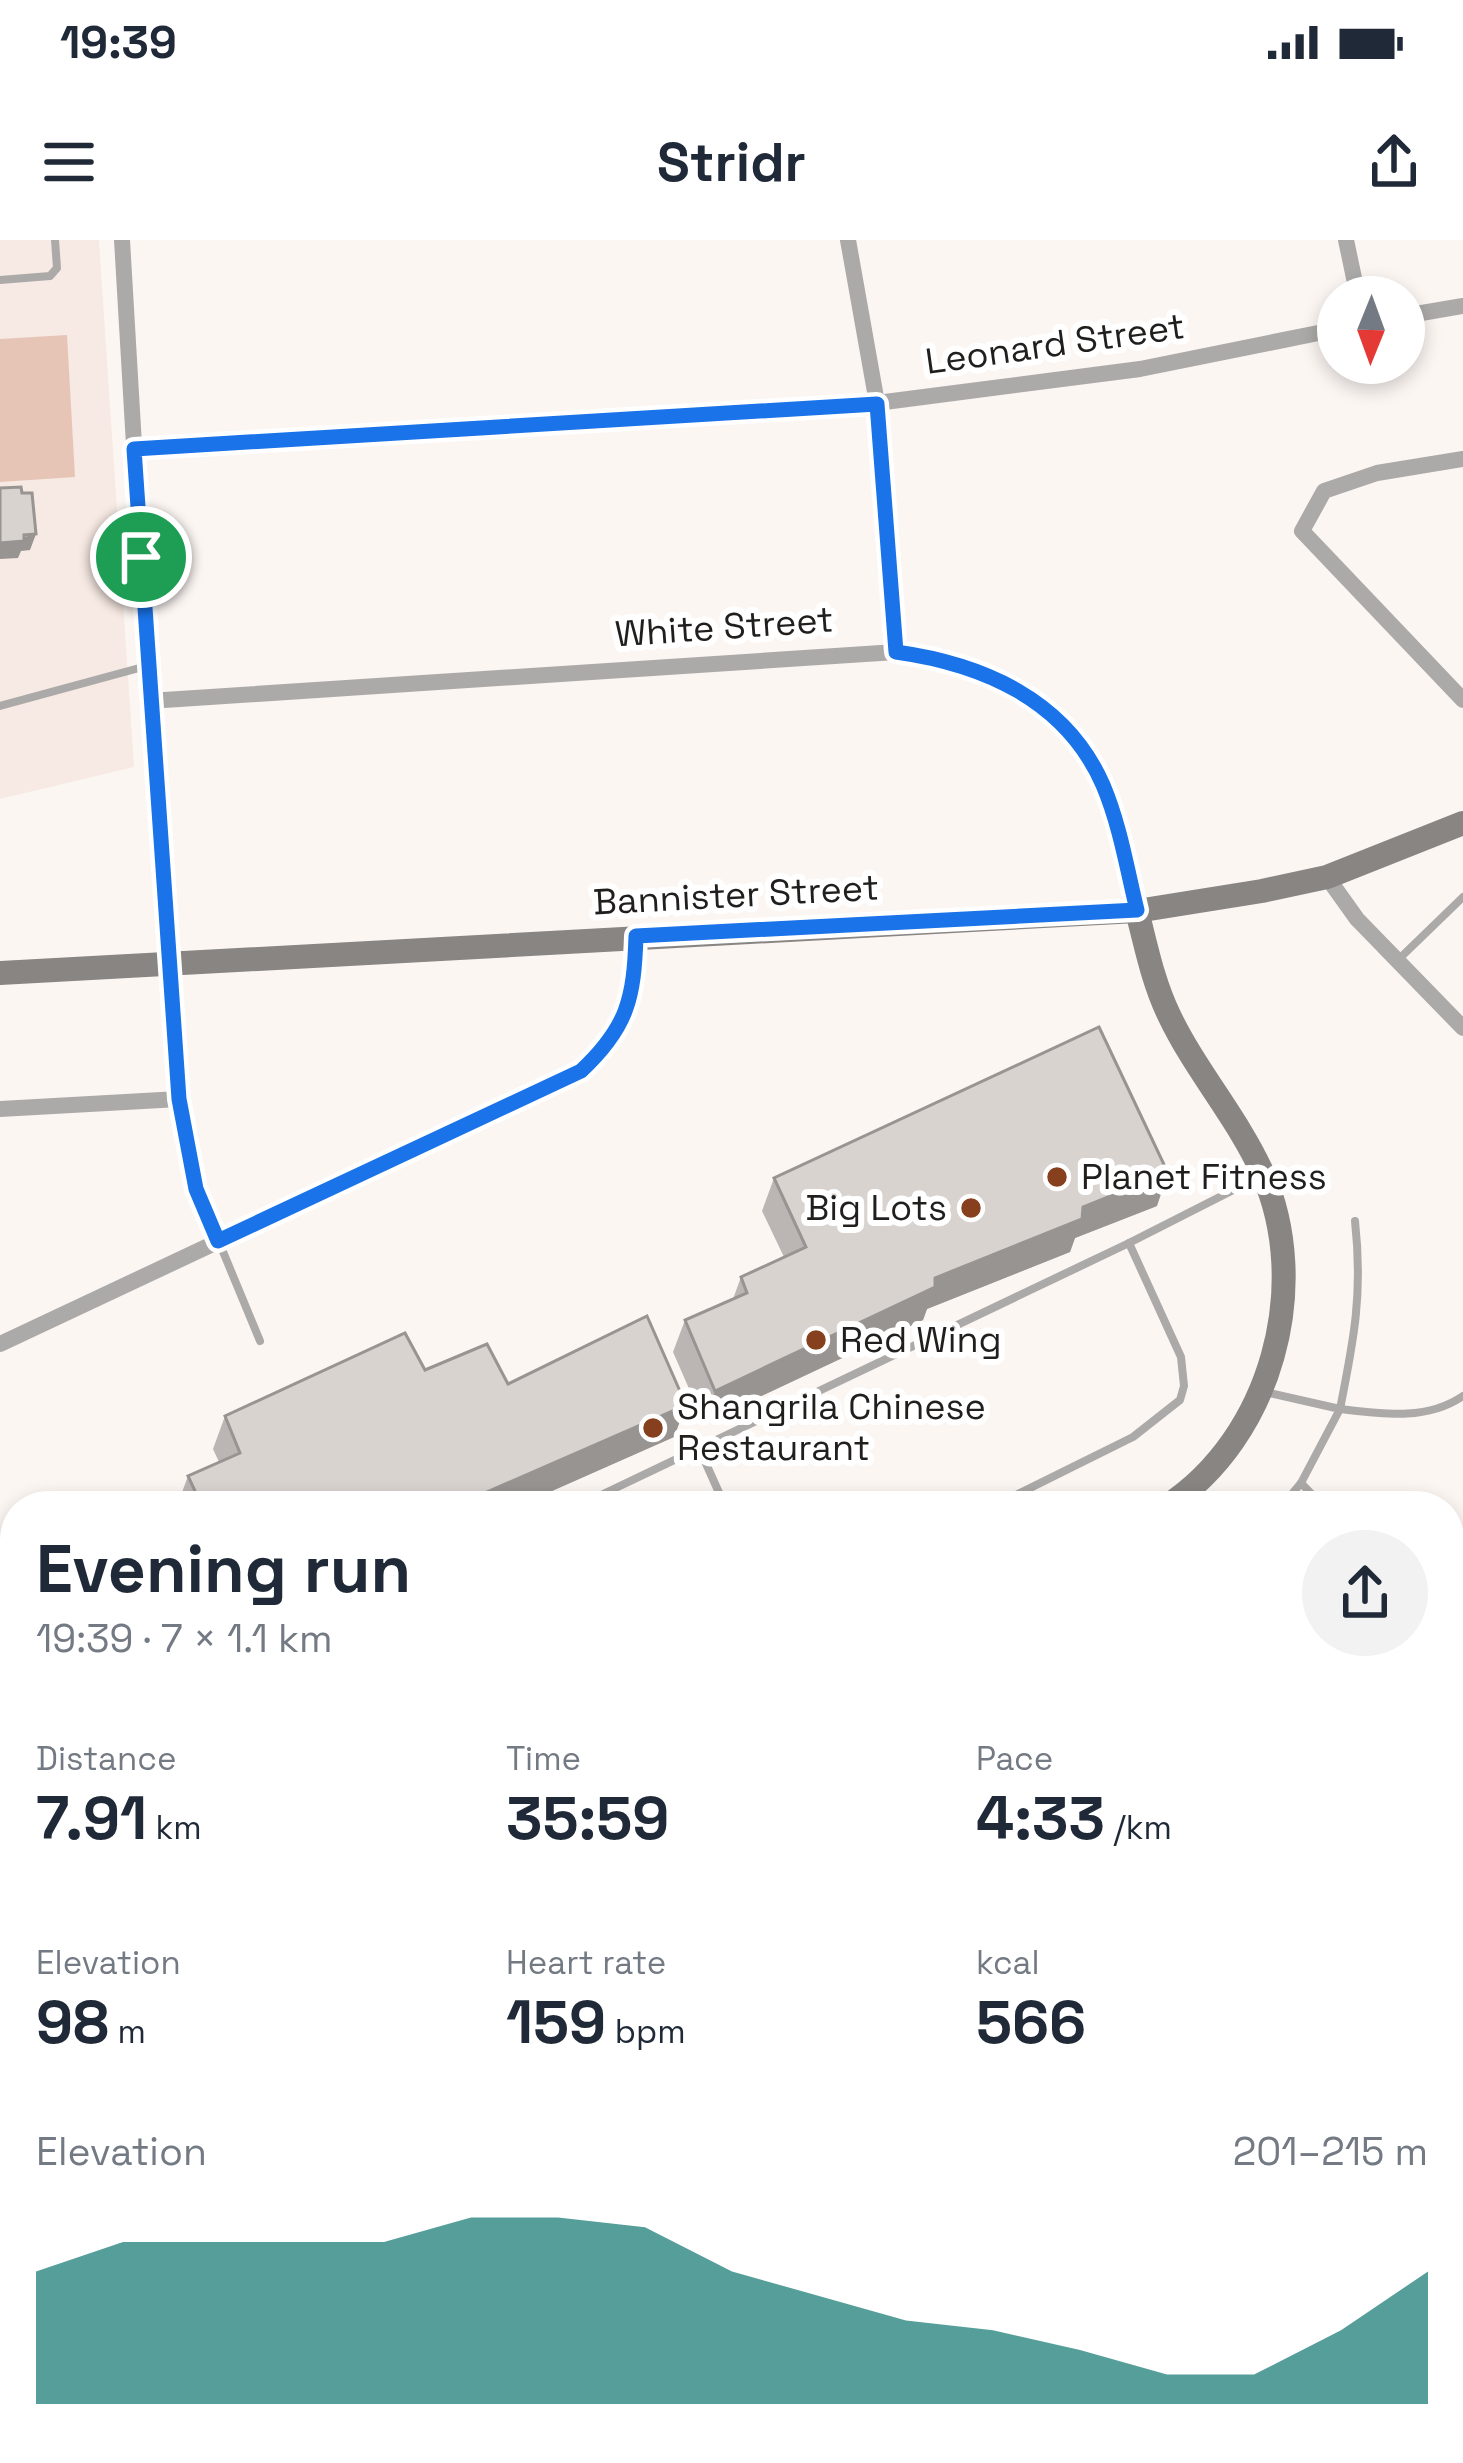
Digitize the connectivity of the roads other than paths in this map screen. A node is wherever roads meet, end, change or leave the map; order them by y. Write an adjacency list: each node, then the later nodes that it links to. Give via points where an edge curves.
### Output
1 (55, 240): 6 (lane, via 50,276)
2 (122, 240): 11 (street)
3 (848, 240): 10 (street)
4 (1346, 240): 5 (street)
5 (1354, 276)
6 (0, 280)
7 (1463, 306): 8 (street)
8 (1425, 312)
9 (1317, 333): 10 (street, Leonard Street, via 1140,369)
10 (877, 404): 11 (street, Leonard Street); 13 (street)
11 (134, 449): 14 (street)
12 (1463, 459): 15 (street, via 1324,491 1302,531)
13 (896, 652): 16 (street, White Street); 21 (street, White Street, via 975,668 1067,727 1102,784)
14 (148, 666): 16 (street); 17 (lane)
15 (1463, 700)
16 (149, 701): 24 (street)
17 (0, 706)
18 (1463, 823): 19 (street, Bannister Street)
19 (1327, 877): 21 (street, Bannister Street); 23 (street)
20 (1463, 897): 23 (lane)
21 (1137, 910): 22 (street, Bannister Street); 29 (street, White Street, via 1170,1018)
22 (636, 936): 24 (street, Bannister Street); 31 (street, via 628,1009 581,1071)
23 (1397, 961): 26 (street)
24 (169, 962): 25 (street, Bannister Street); 27 (street)
25 (0, 973)
26 (1463, 1028)
27 (179, 1099): 28 (street); 31 (street, via 196,1189)
28 (0, 1109)
29 (1263, 1175): 32 (lane); 35 (street, White Street, via 1277,1222 1283,1310)
30 (1355, 1221): 37 (lane, via 1361,1276)
31 (218, 1241): 33 (lane); 34 (street)
32 (1129, 1244): 38 (lane); 42 (lane, via 1181,1357 1180,1400 1133,1437)
33 (260, 1341)
34 (0, 1344)
35 (1262, 1391): 37 (lane); 43 (street, White Street, via 1215,1465)
36 (1463, 1396): 37 (lane, via 1412,1414)
37 (1340, 1409): 39 (lane)
38 (699, 1448): 40 (lane); 41 (lane)
39 (1301, 1483): 44 (lane); 45 (lane)
40 (609, 1491)
41 (718, 1491)
42 (1024, 1491)
43 (1185, 1491)
44 (1294, 1491)
45 (1309, 1491)

